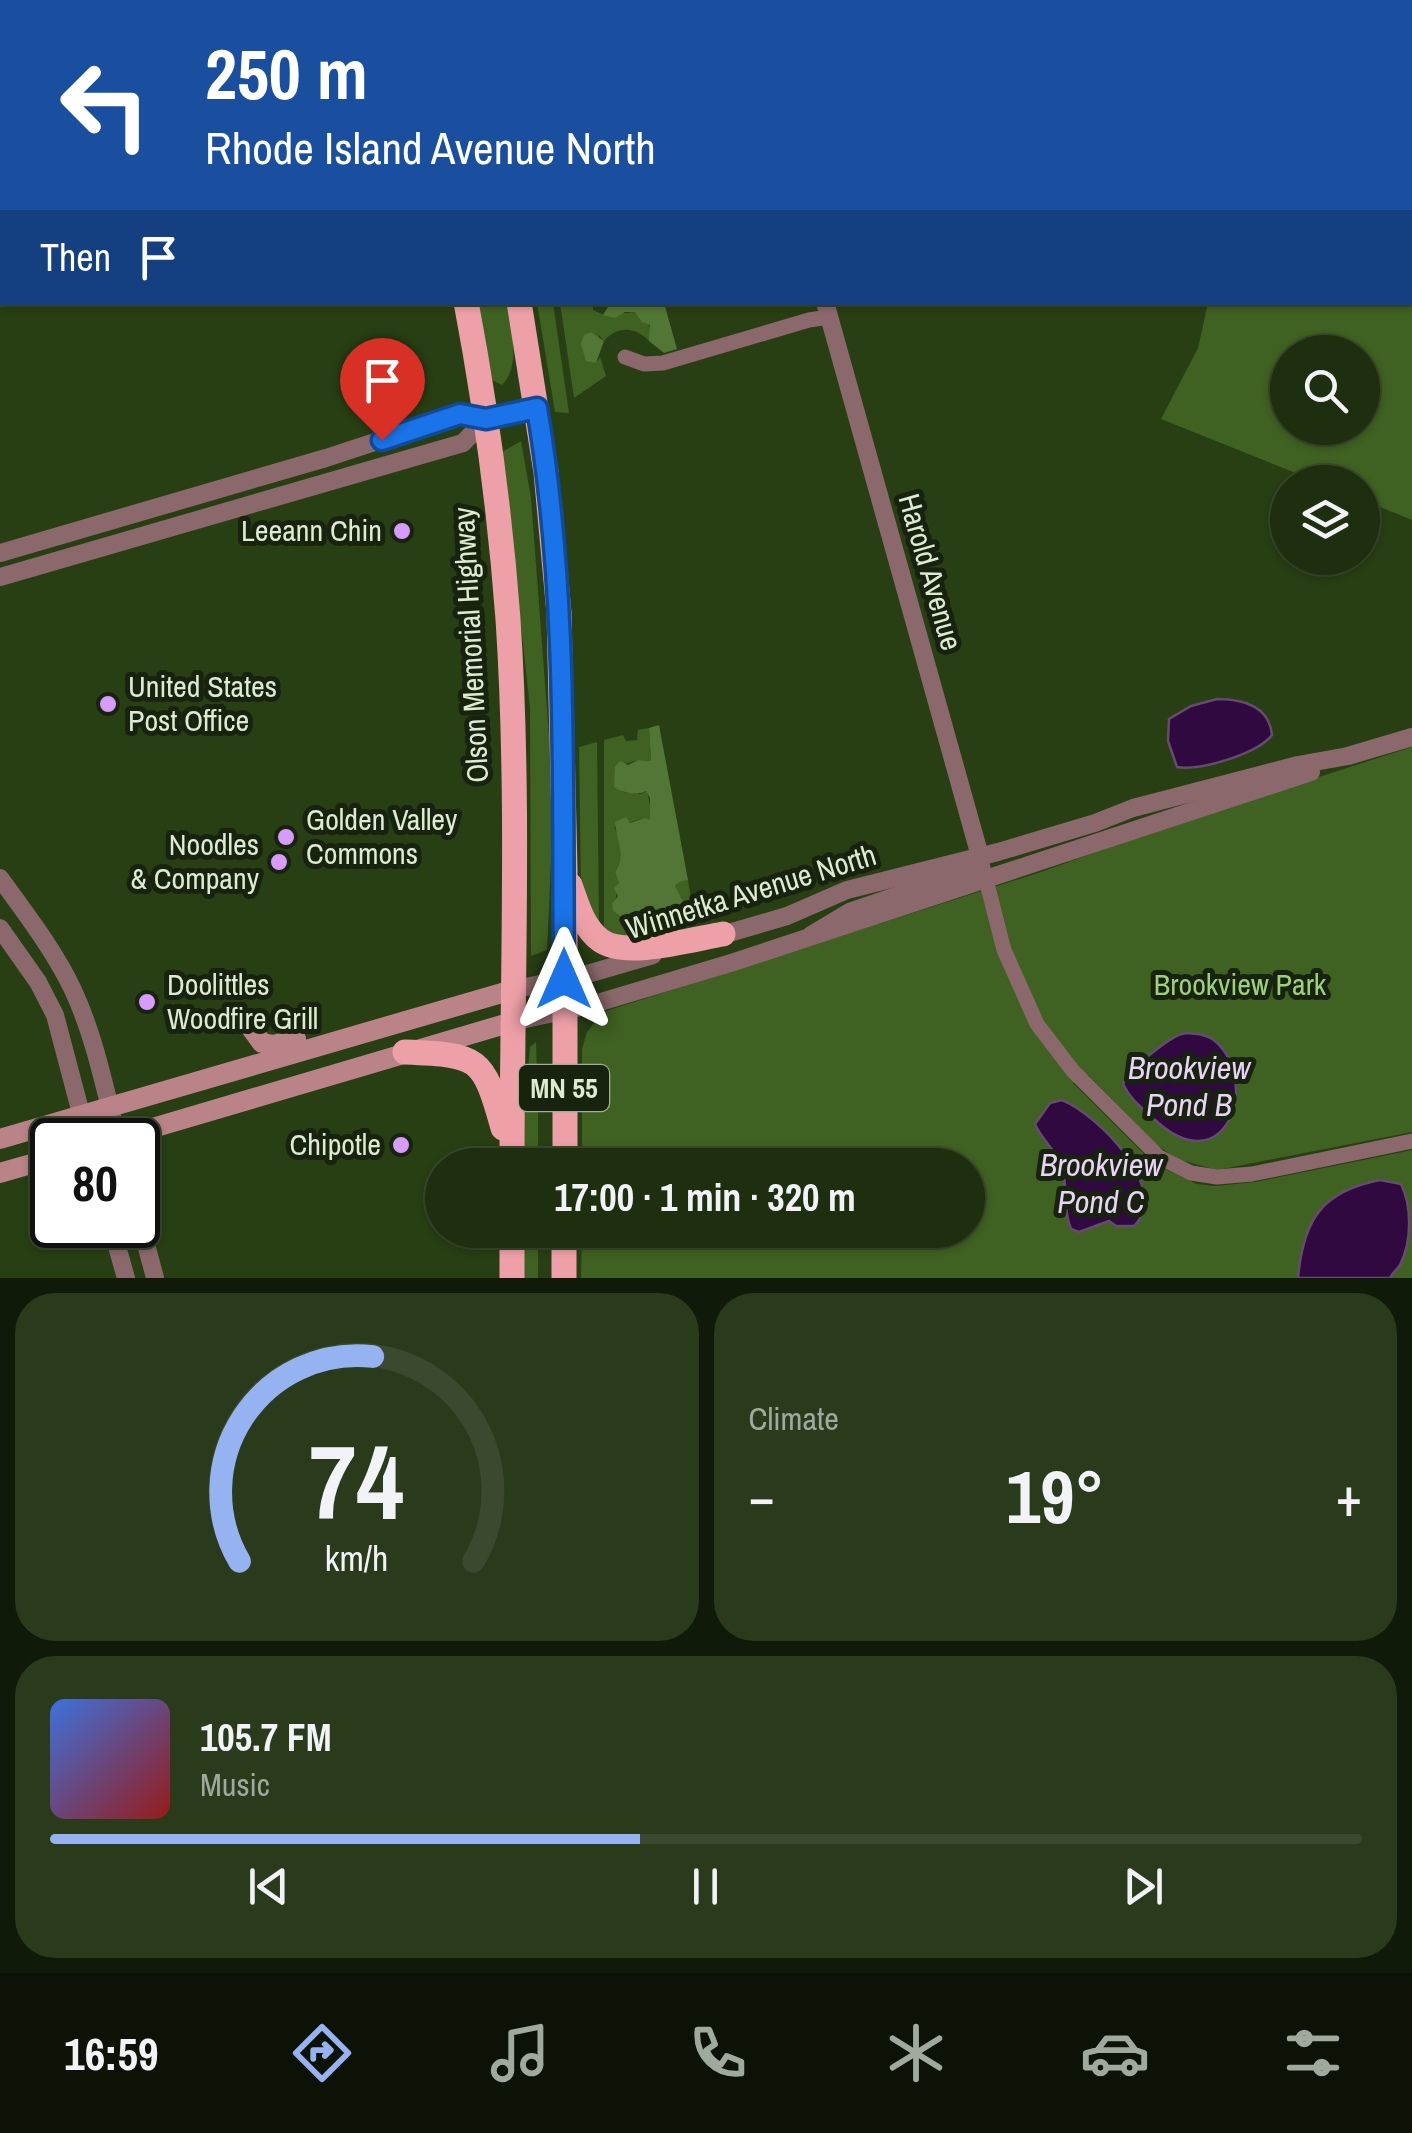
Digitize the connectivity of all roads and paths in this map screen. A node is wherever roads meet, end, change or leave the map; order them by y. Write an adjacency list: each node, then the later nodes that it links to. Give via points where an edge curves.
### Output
1 (467, 305): 6 (highway, Olson Memorial Highway / MN 55)
2 (520, 305): 5 (highway, MN 55)
3 (828, 310): 4 (street, via 663,363); 11 (street, Harold Avenue)
4 (624, 356)
5 (537, 408): 6 (street); 12 (highway, MN 55, via 559,613)
6 (486, 419): 7 (street, via 460,414); 8 (street, via 463,444); 19 (highway, Olson Memorial Highway / MN 55, via 512,704)
7 (0, 554)
8 (0, 577)
9 (1412, 737): 10 (street, Winnetka Avenue North)
10 (1348, 756): 11 (street, Winnetka Avenue North, via 1188,794); 14 (street, Winnetka Avenue North)
11 (980, 856): 14 (street); 16 (street, Winnetka Avenue North, via 847,890); 17 (street, via 970,869 850,910)
12 (565, 869): 16 (highway, via 582,919 611,946); 18 (highway, MN 55)
13 (0, 878): 25 (street, via 71,986)
14 (986, 880): 17 (street, Winnetka Avenue North); 31 (street, via 1004,950 1037,1024 1159,1157 1218,1178)
15 (0, 928): 26 (street, via 55,1015)
16 (724, 934): 18 (street, Winnetka Avenue North)
17 (799, 941): 20 (street, Winnetka Avenue North)
18 (564, 979): 19 (street, Winnetka Avenue North); 20 (highway, MN 55)
19 (512, 990): 21 (highway, Olson Memorial Highway / MN 55); 22 (main road, Winnetka Avenue North)
20 (564, 1010): 21 (street, Winnetka Avenue North); 34 (highway, MN 55)
21 (512, 1022): 23 (main road, Winnetka Avenue North); 33 (highway, Olson Memorial Highway / MN 55)
22 (392, 1023): 24 (main road, Winnetka Avenue North); 24 (main road, via 359,1020 274,1045 262,1043 244,1017 244,1044)
23 (405, 1052): 29 (main road, Winnetka Avenue North); 32 (highway, via 462,1056 478,1065 491,1086)
24 (233, 1070): 25 (main road, Winnetka Avenue North)
25 (109, 1108): 26 (main road, Winnetka Avenue North); 28 (street)
26 (82, 1115): 27 (street); 30 (main road, Winnetka Avenue North)
27 (83, 1118)
28 (111, 1118)
29 (160, 1127)
30 (0, 1139)
31 (1412, 1141)
32 (508, 1148)
33 (512, 1148)
34 (564, 1148)
35 (30, 1164): 36 (main road)
36 (0, 1173)
37 (118, 1248): 41 (street)
38 (147, 1248): 42 (street)
39 (512, 1248): 43 (highway)
40 (564, 1248): 44 (highway)
41 (126, 1278)
42 (155, 1278)
43 (512, 1278)
44 (564, 1278)

